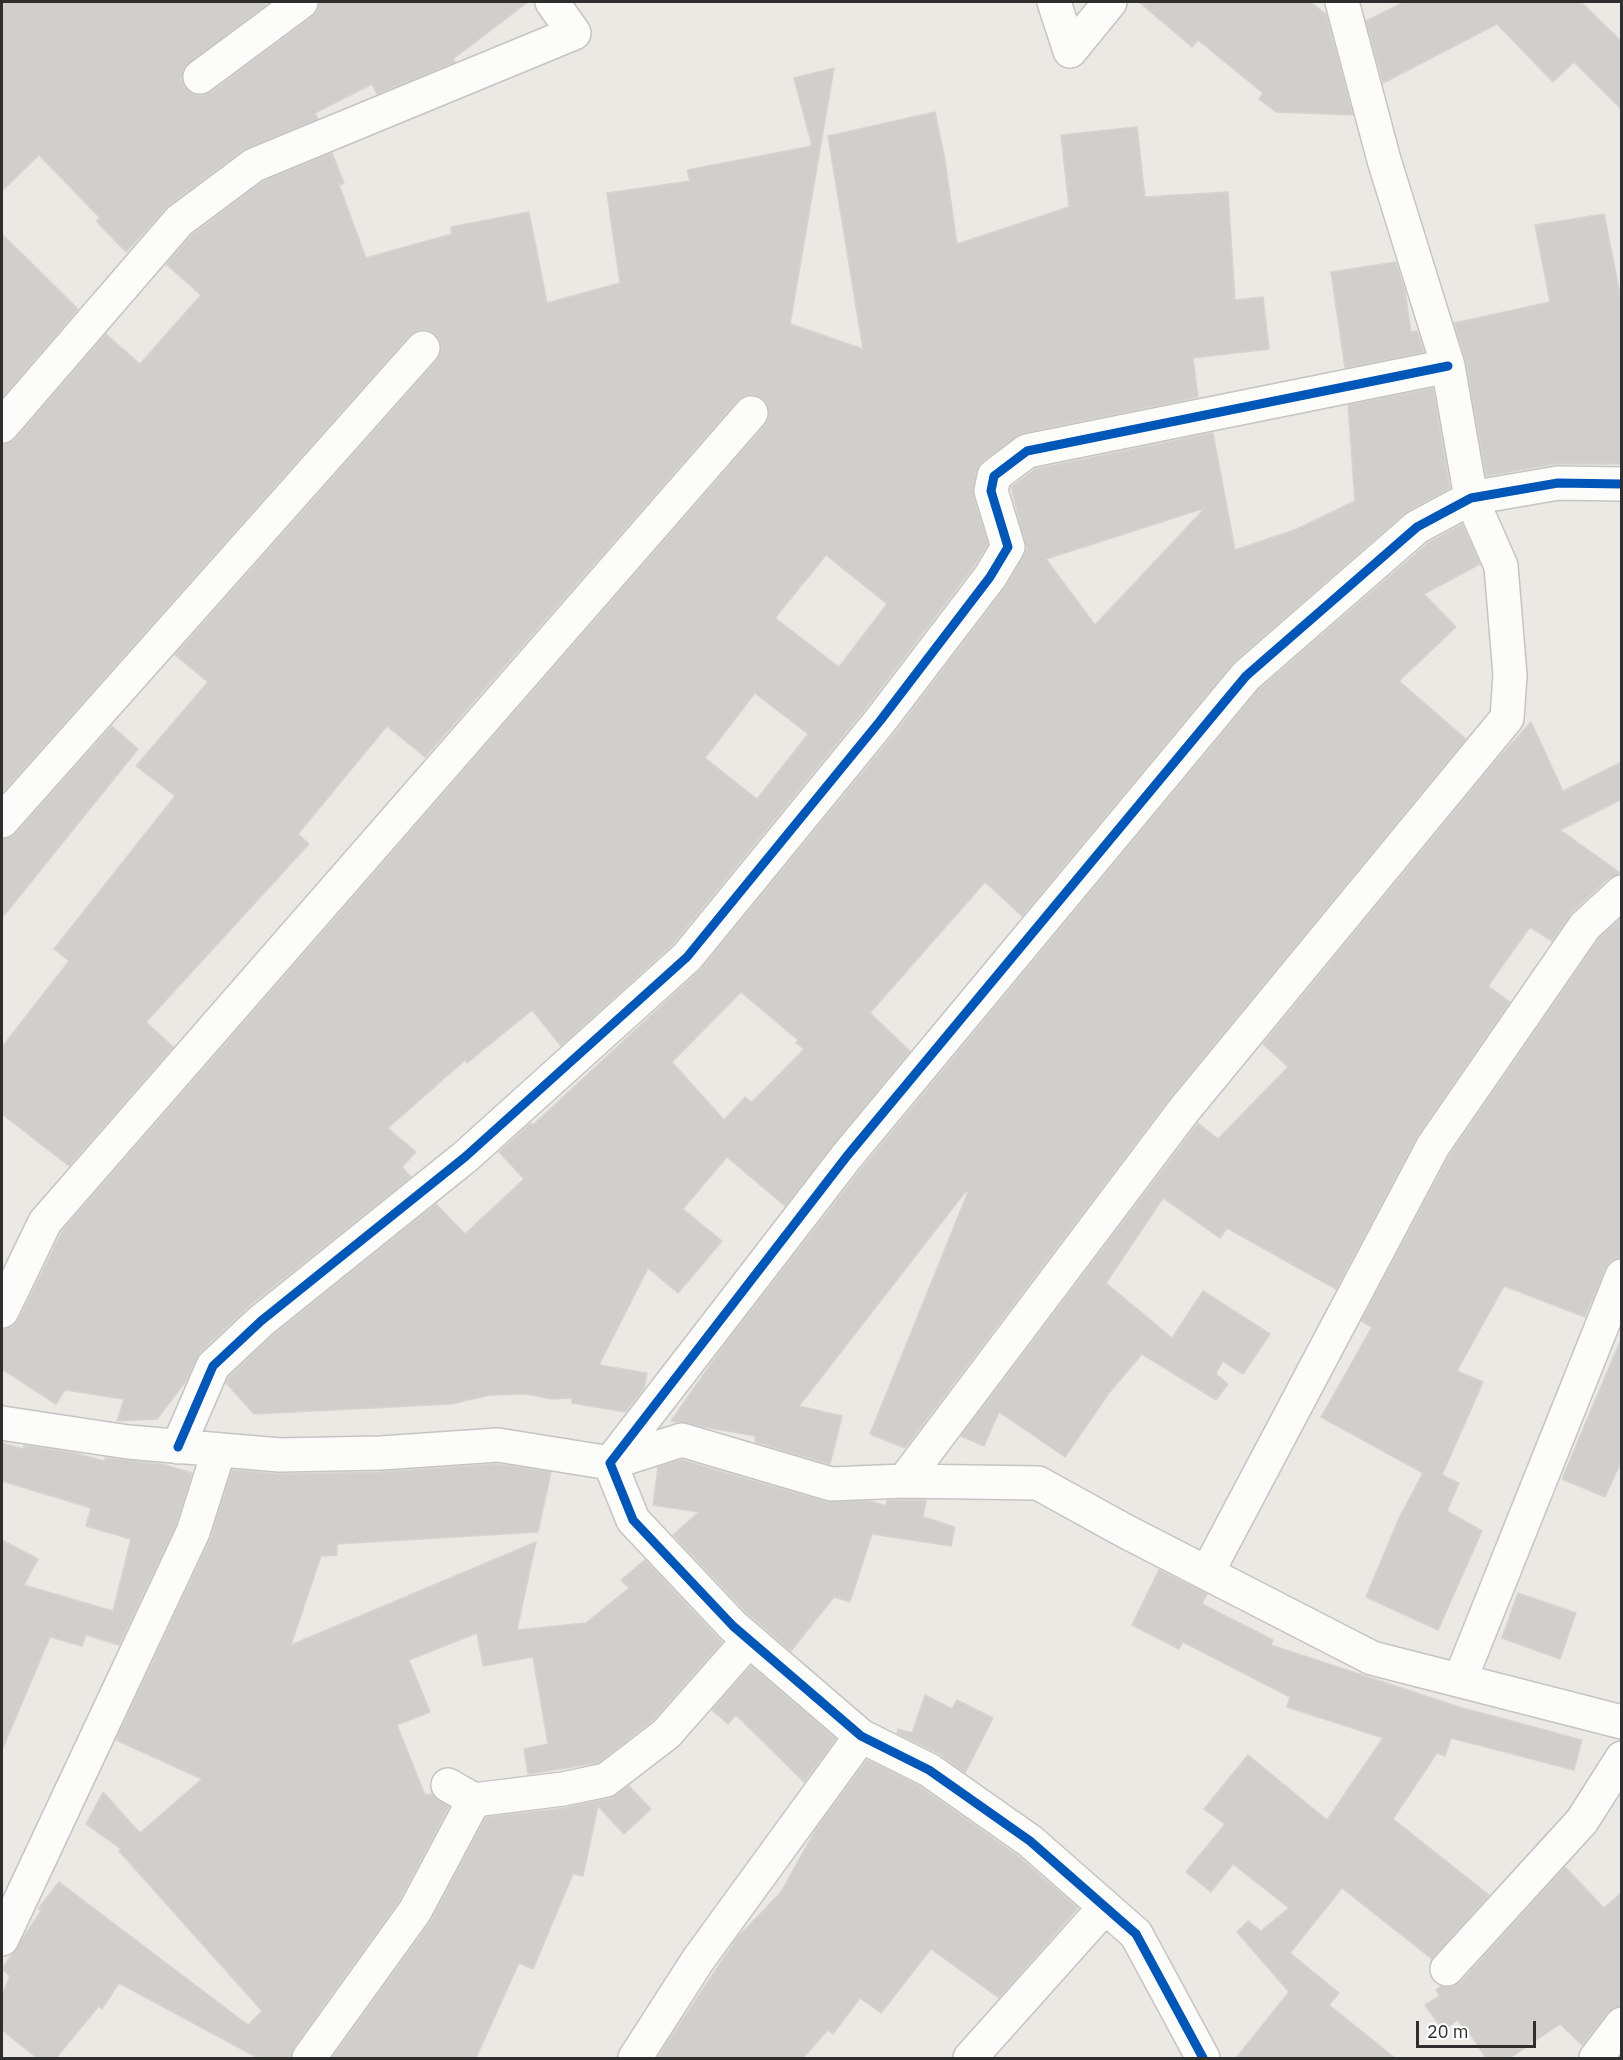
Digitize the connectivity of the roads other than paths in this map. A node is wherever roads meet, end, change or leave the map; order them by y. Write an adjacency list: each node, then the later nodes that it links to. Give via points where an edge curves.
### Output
1 (301, 2): 6 (street)
2 (552, 2): 10 (street, via 574,33 254,165 179,221)
3 (1054, 2): 4 (street, via 1070,51)
4 (1110, 2)
5 (1342, 2): 8 (street, via 1384,160)
6 (200, 76)
7 (423, 348): 13 (street)
8 (1448, 366): 12 (street); 18 (street, via 1026,451 994,476 991,491 1008,547 990,577 880,721 687,957 465,1156 261,1321 213,1366)
9 (751, 412): 16 (street, via 45,1222)
10 (2, 426)
11 (1622, 484): 12 (street, via 1558,483)
12 (1471, 498): 20 (street, via 1417,527 1246,676 847,1156); 21 (street, via 1501,566 1510,675 1507,718 1184,1110)
13 (2, 821)
14 (1622, 892): 22 (street, via 1585,926 1433,1146)
15 (1622, 1276): 24 (street)
16 (2, 1311)
17 (2, 1423): 18 (street)
18 (178, 1447): 19 (street)
19 (219, 1450): 20 (street, via 280,1455 498,1445); 29 (street, via 193,1532)
20 (610, 1463): 21 (street, via 682,1440 831,1484); 23 (street, via 633,1520)
21 (904, 1481): 22 (street, via 1038,1483)
22 (1207, 1573): 24 (street, via 1372,1658)
23 (749, 1640): 26 (street); 32 (street, via 666,1734 606,1780 563,1790 461,1792 415,1911)
24 (1460, 1680): 25 (street)
25 (1622, 1722)
26 (861, 1736): 28 (street, via 938,1776 1030,1841); 33 (street, via 698,1960)
27 (1622, 1758): 30 (street, via 1582,1821)
28 (1105, 1907): 34 (street); 35 (street, via 1136,1934)
29 (2, 1940)
30 (1447, 1969)
31 (1622, 2024): 36 (street)
32 (309, 2058)
33 (635, 2058)
34 (970, 2058)
35 (1203, 2058)
36 (1596, 2058)

